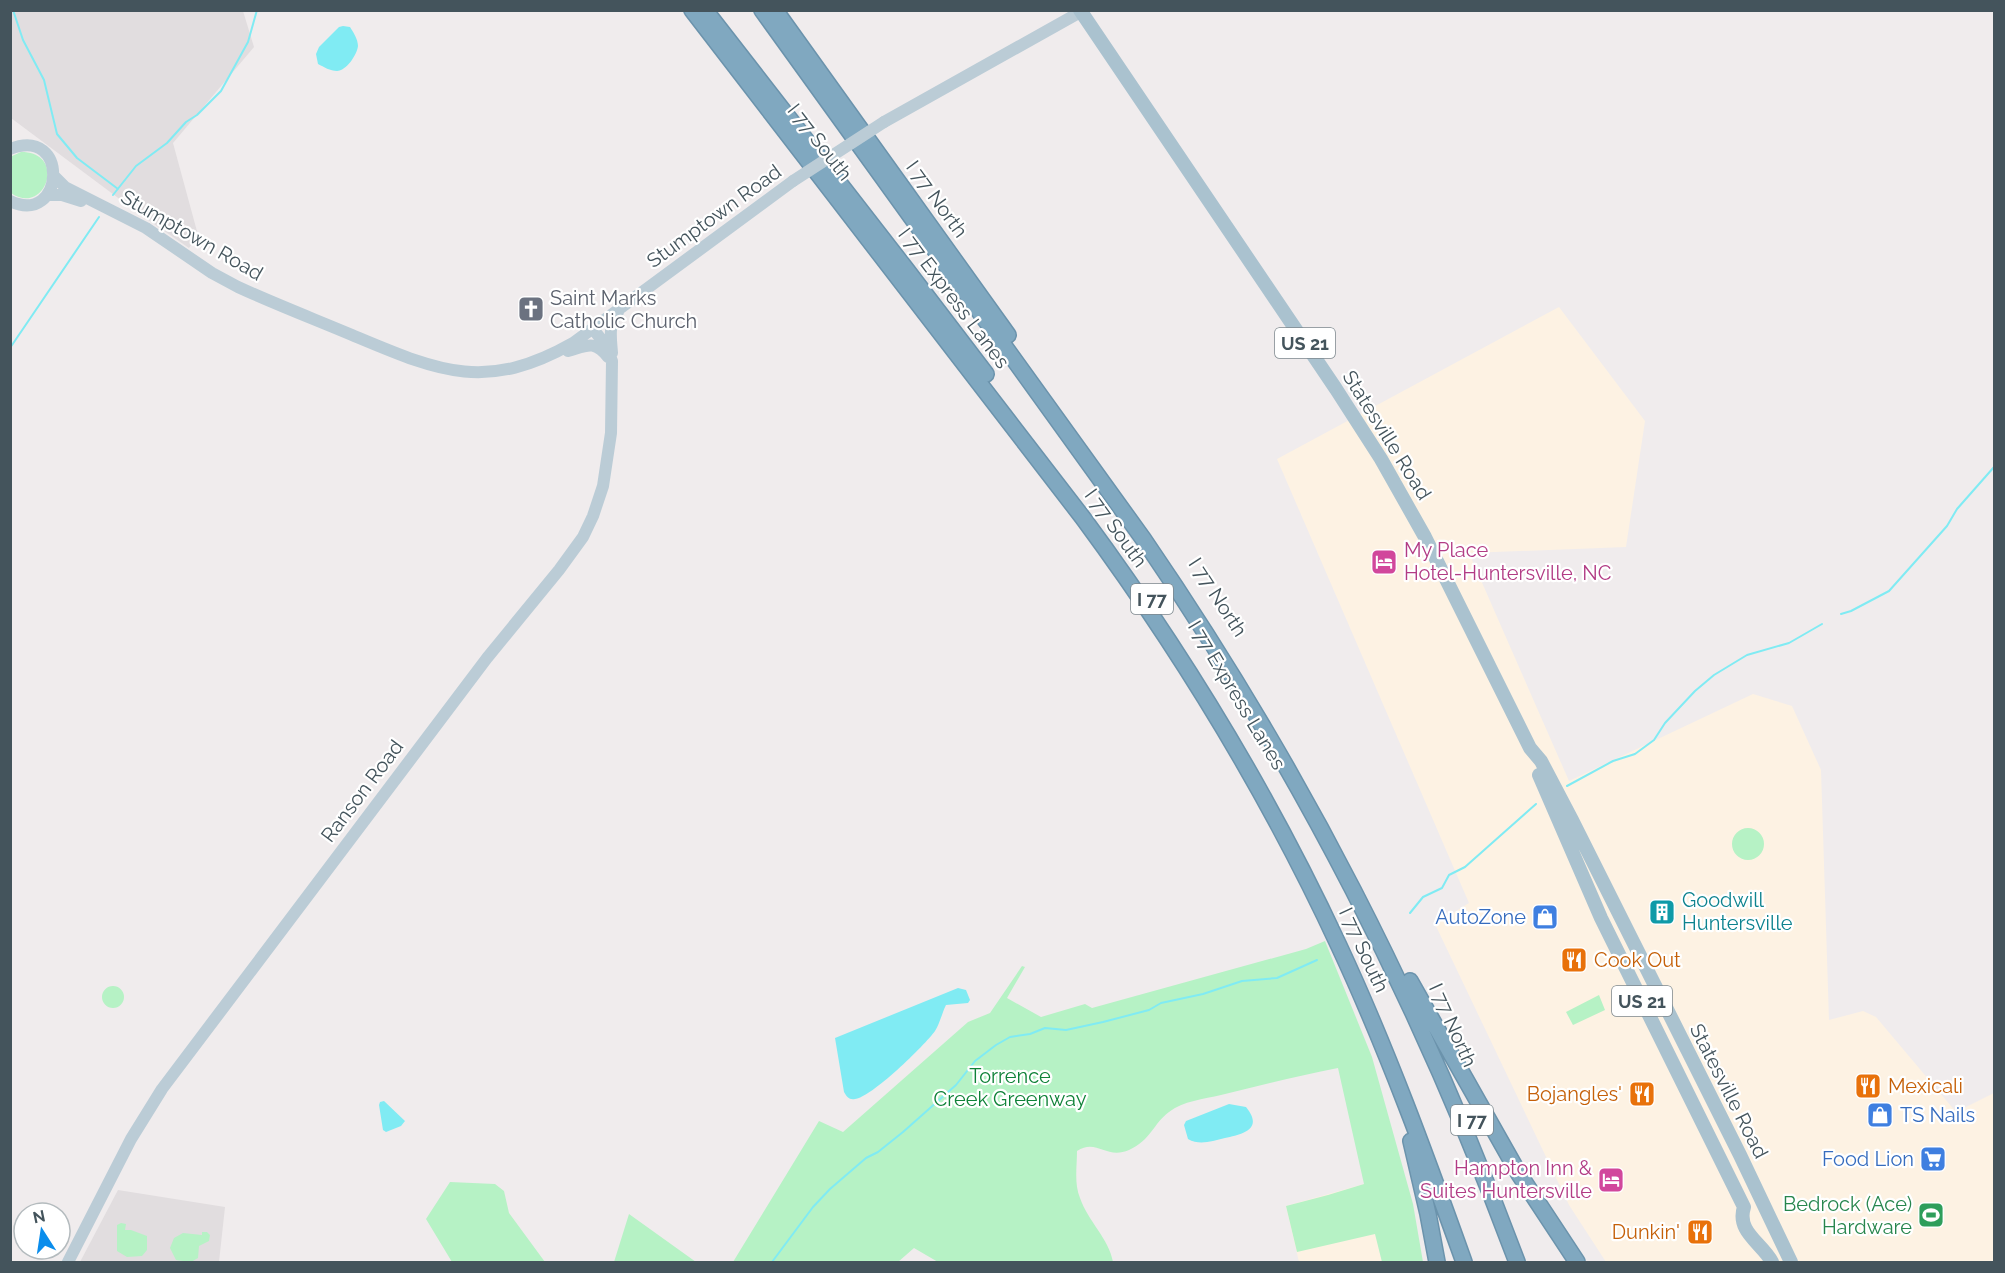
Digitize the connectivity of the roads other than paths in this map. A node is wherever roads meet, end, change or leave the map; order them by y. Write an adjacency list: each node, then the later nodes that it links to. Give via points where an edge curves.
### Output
1 (692, 10): 17 (highway, I 77 South / I 77, via 1072,503 1145,605 1208,701 1270,810 1328,921)
2 (705, 10): 25 (highway, I 77 Express Lanes / I 77, via 1091,513 1210,688 1278,805 1348,943 1423,1122)
3 (762, 10): 26 (highway, I 77 Express Lanes / I 77, via 1120,507 1251,704 1332,848 1402,985 1464,1126)
4 (776, 10): 16 (highway, I 77 North / I 77, via 1128,501 1209,621 1315,798)
5 (1082, 11): 11 (street, Stumptown Road, bridge, via 884,122 792,181); 15 (main road, Statesville Road / US 21, via 1381,459 1425,537)
6 (13, 146): 7 (street, via 27,145 44,152)
7 (55, 177): 8 (street); 10 (street, Stumptown Road, via 65,187)
8 (47, 195): 9 (street, via 27,205); 10 (street, Stumptown Road)
9 (11, 202)
10 (97, 204): 13 (street, Stumptown Road, via 146,228 226,281 421,363 457,372 492,373)
11 (623, 307): 12 (street, Stumptown Road); 14 (street, via 611,325)
12 (593, 329): 13 (street, Stumptown Road); 14 (street, Ranson Road, via 608,350)
13 (556, 352): 14 (street, via 595,345)
14 (613, 366): 22 (street, Ranson Road, via 608,465 601,496 583,537 162,1089 131,1139)
15 (1530, 748): 18 (main road, Statesville Road / US 21, via 1601,918); 19 (main road, Statesville Road / US 21, via 1572,820)
16 (1410, 981): 27 (highway, I 77 North / I 77, via 1473,1123); 28 (highway, via 1519,1174)
17 (1376, 1029): 23 (highway, via 1414,1153); 24 (highway, I 77 South / I 77)
18 (1717, 1151): 19 (main road, via 1729,1155 1743,1181); 20 (main road, Statesville Road / US 21)
19 (1753, 1183): 21 (main road, Statesville Road / US 21)
20 (1744, 1206): 21 (main road, via 1755,1203 1762,1217); 29 (main road, Statesville Road / US 21, via 1742,1217 1747,1232)
21 (1773, 1225): 30 (main road, Statesville Road / US 21)
22 (68, 1263)
23 (1437, 1263)
24 (1464, 1263)
25 (1474, 1263)
26 (1517, 1263)
27 (1527, 1263)
28 (1577, 1263)
29 (1772, 1263)
30 (1791, 1263)

